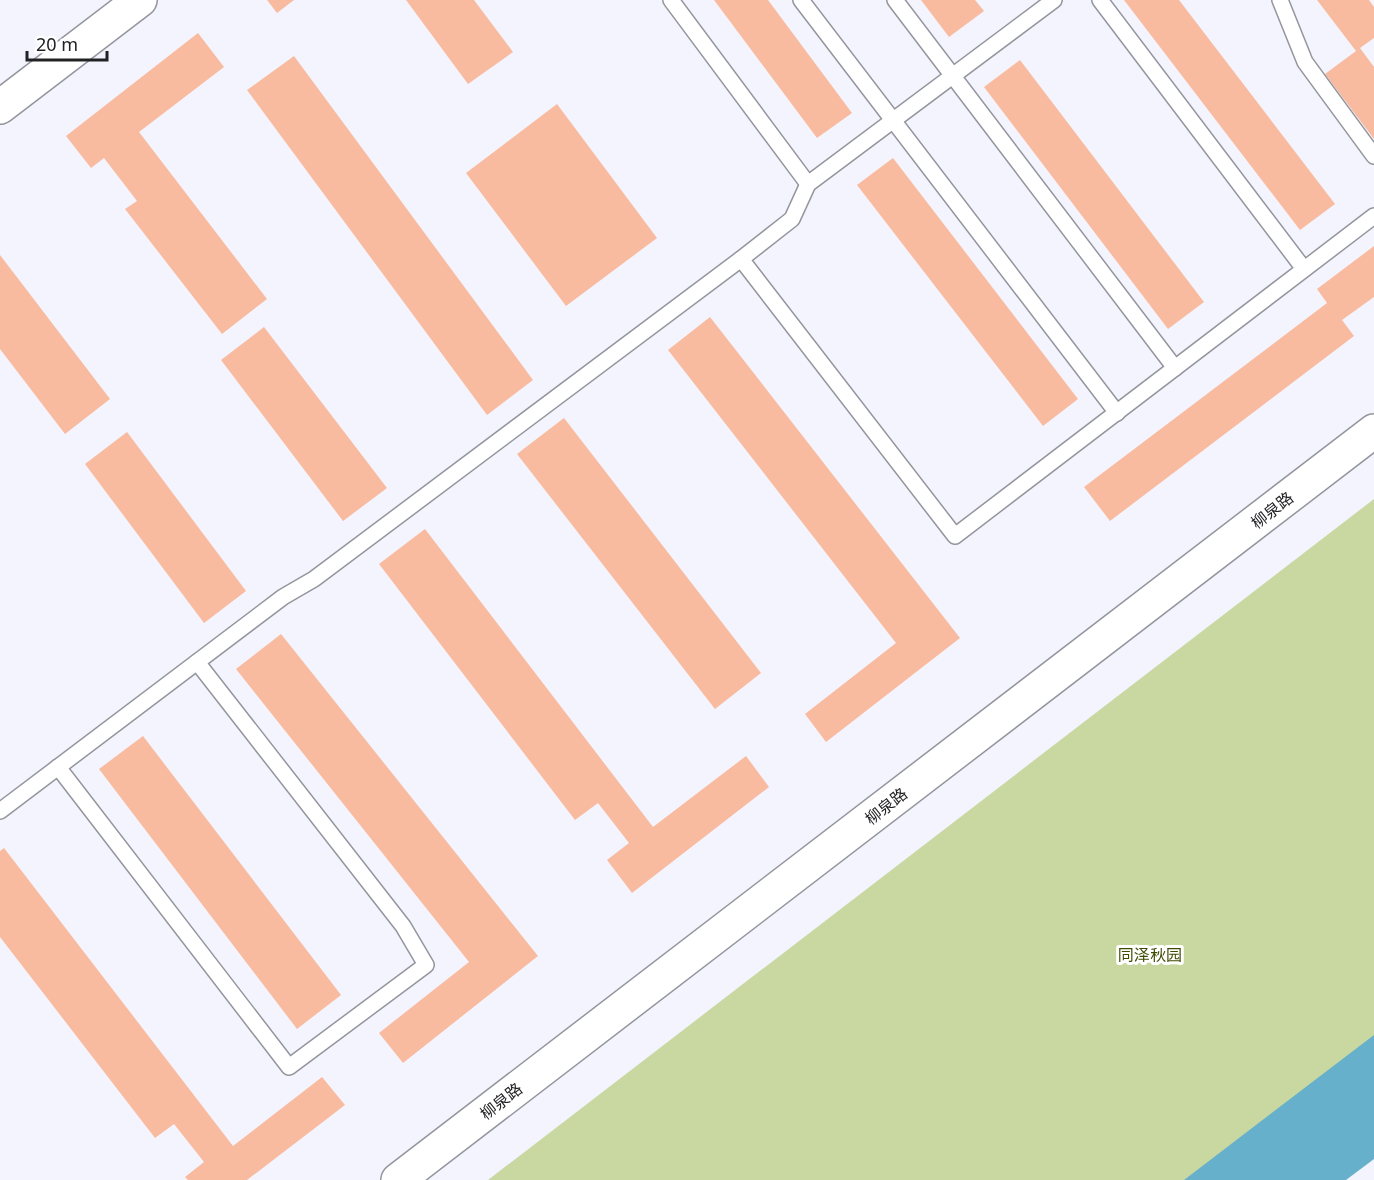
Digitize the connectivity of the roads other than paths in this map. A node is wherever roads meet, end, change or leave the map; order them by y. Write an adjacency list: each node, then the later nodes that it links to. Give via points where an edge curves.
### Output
1 (140, 0): 9 (street)
2 (671, 0): 12 (lane)
3 (801, 0): 10 (lane)
4 (895, 0): 8 (lane)
5 (1054, 0): 8 (lane)
6 (1100, 0): 15 (lane)
7 (1280, 0): 11 (lane, via 1305,62)
8 (953, 76): 10 (lane); 16 (lane)
9 (0, 107)
10 (892, 121): 12 (lane); 17 (lane)
11 (1374, 156)
12 (808, 184): 14 (lane, via 792,219)
13 (1374, 216): 15 (lane)
14 (741, 259): 17 (lane, via 955,536); 19 (lane)
15 (1304, 269): 16 (lane)
16 (1174, 368): 17 (lane)
17 (1117, 413)
18 (1374, 431): 22 (street, 柳泉路)
19 (197, 662): 20 (lane); 20 (lane, via 403,926 426,965 289,1067)
20 (58, 767): 21 (lane)
21 (0, 811)
22 (398, 1180)

